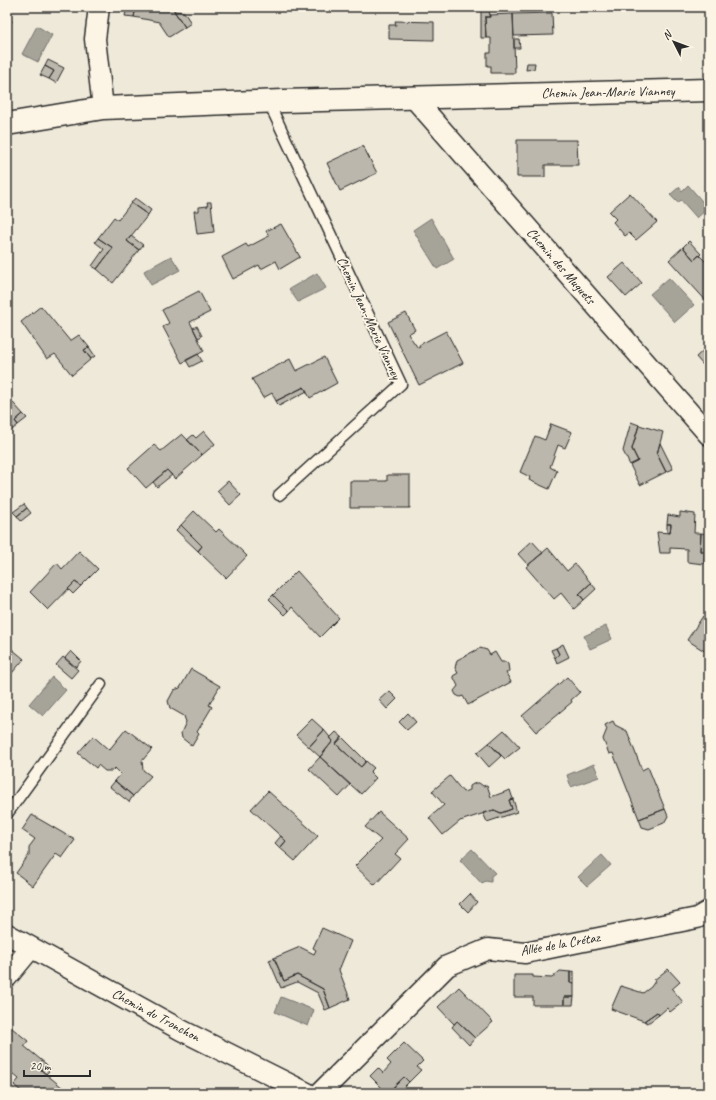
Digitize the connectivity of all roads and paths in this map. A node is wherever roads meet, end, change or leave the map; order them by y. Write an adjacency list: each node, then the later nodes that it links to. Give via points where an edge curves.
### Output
1 (99, 7): 5 (street, via 95,39)
2 (709, 90): 3 (street, Chemin Jean-Marie Vianney)
3 (413, 97): 4 (street, Chemin Jean-Marie Vianney); 7 (street, Chemin des Muguets)
4 (268, 101): 5 (street, Chemin Jean-Marie Vianney); 8 (lane, Chemin Jean-Marie Vianney, via 401,384)
5 (103, 108): 6 (street, Chemin Jean-Marie Vianney)
6 (7, 124)
7 (709, 435)
8 (279, 496)
9 (101, 684): 10 (lane)
10 (7, 814)
11 (709, 911): 16 (street, Allée de la Crétaz, via 697,918 525,953 488,949 447,966)
12 (7, 934): 13 (street, Chemin du Tronchon)
13 (31, 948): 14 (street); 15 (street, Chemin du Tronchon, via 181,1030)
14 (7, 977)
15 (307, 1093)
16 (320, 1093)

